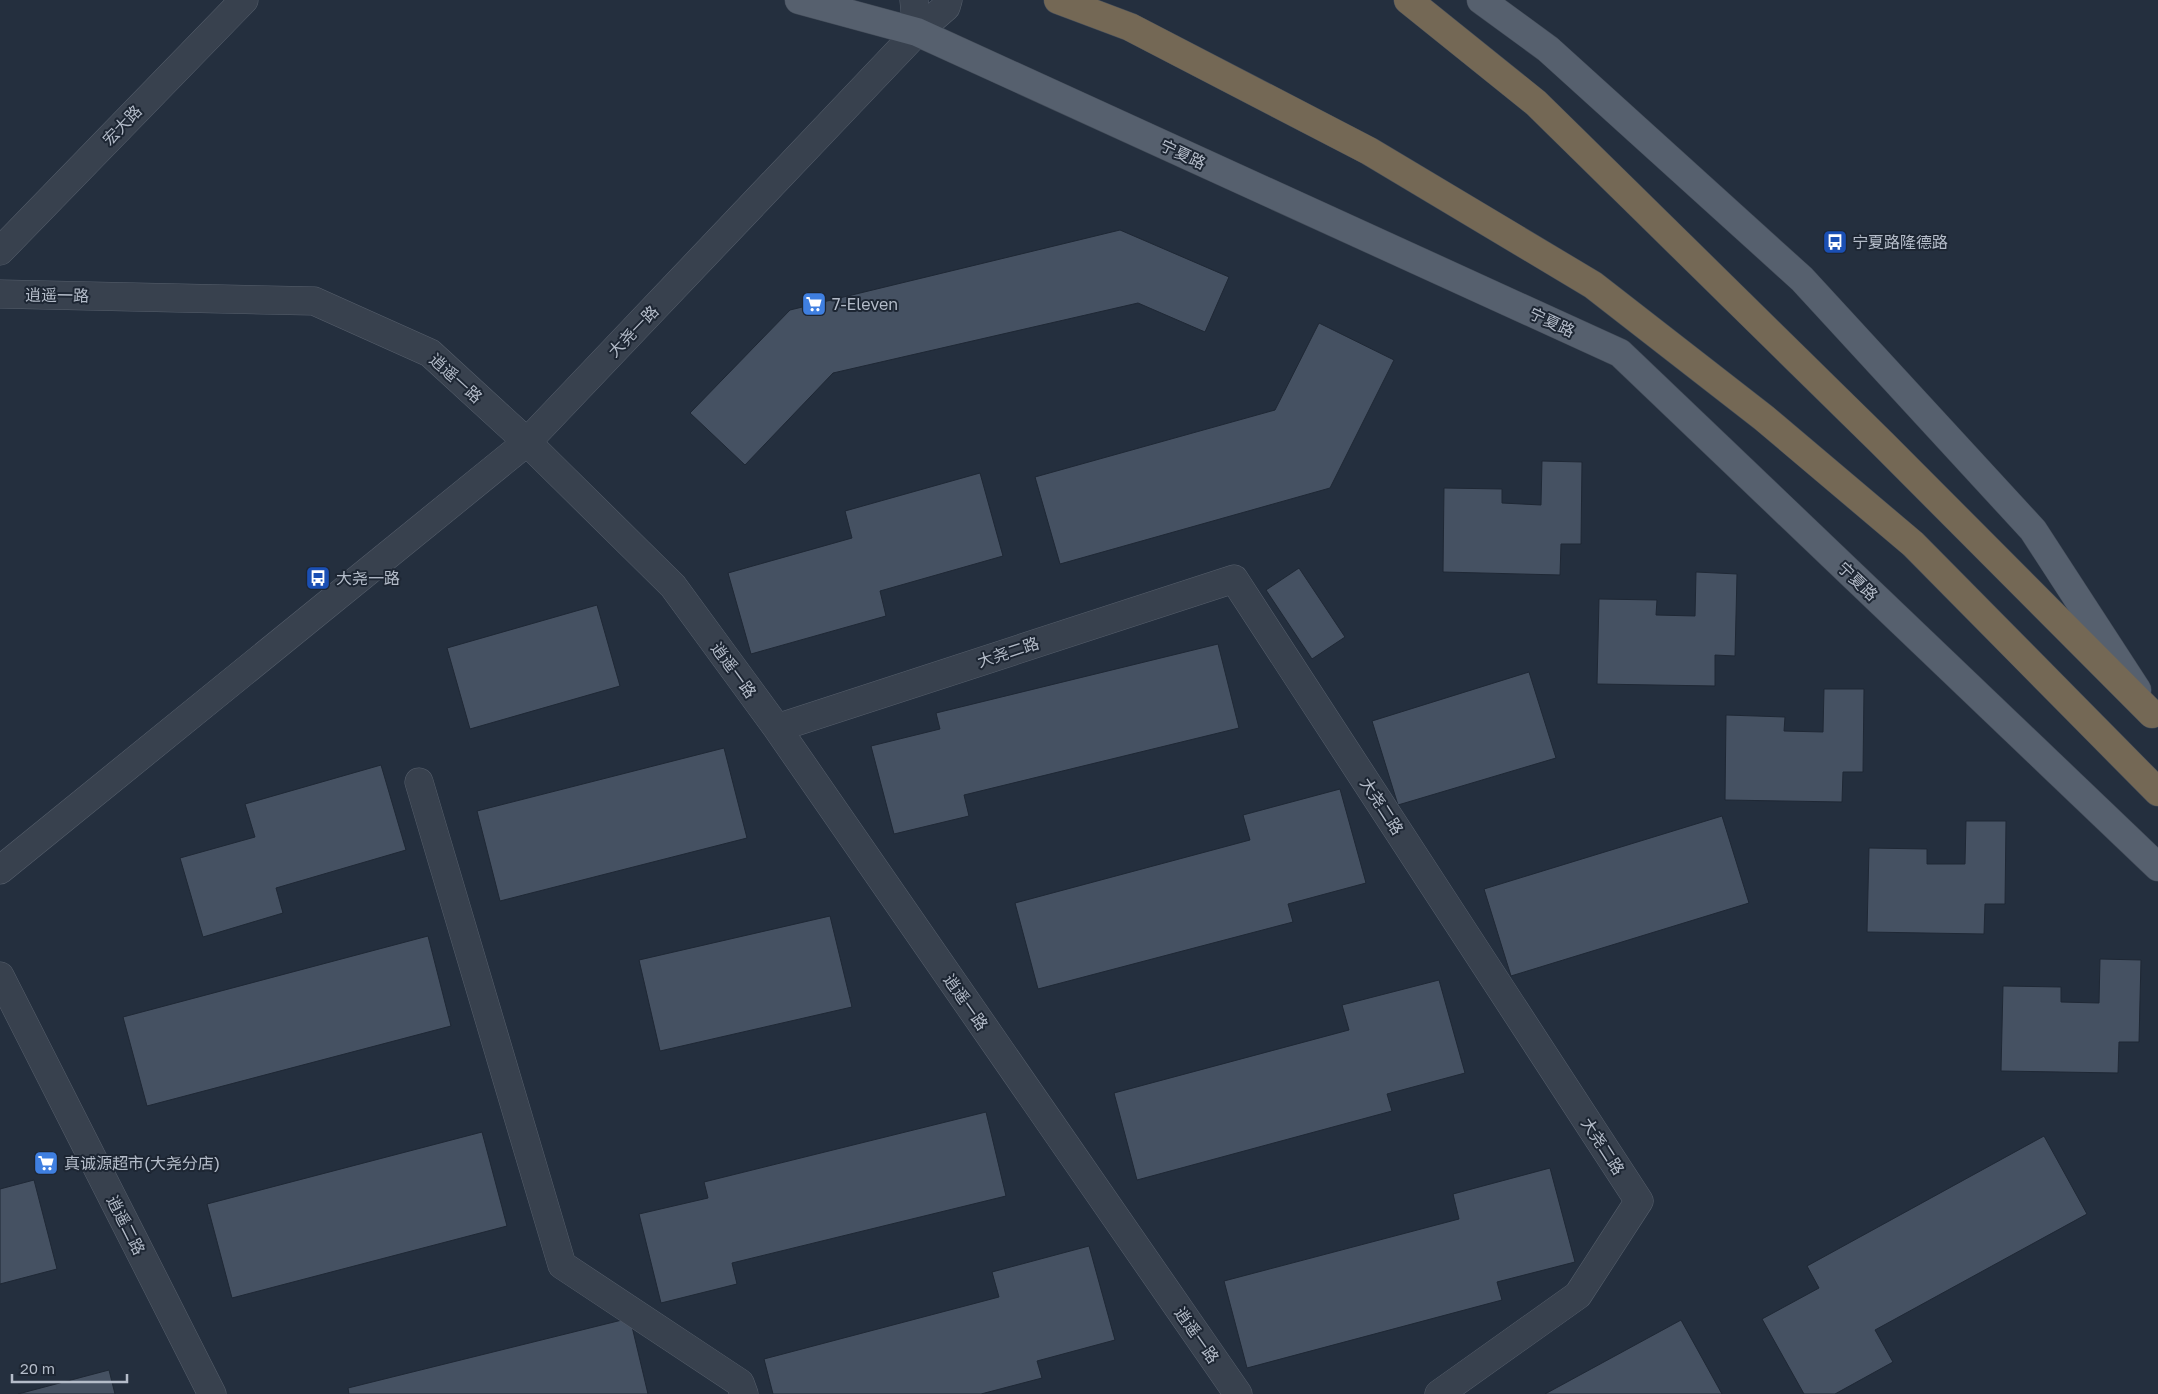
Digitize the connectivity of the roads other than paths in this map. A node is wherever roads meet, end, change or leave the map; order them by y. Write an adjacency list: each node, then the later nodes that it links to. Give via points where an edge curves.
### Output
1 (244, 0): 11 (street, 宏大路)
2 (799, 0): 9 (main road, 宁夏路)
3 (914, 0): 9 (street)
4 (948, 0): 9 (street, 大尧一路, via 946,7)
5 (1058, 0): 17 (highway, via 1130,28 1369,151 1593,285 1764,418 1913,544)
6 (1408, 0): 14 (highway, via 1536,104 1882,443)
7 (1481, 0): 10 (main road)
8 (1499, 0): 10 (street)
9 (916, 32): 13 (street, 大尧一路); 18 (main road, 宁夏路, via 1620,353)
10 (1548, 49): 14 (main road, via 1802,279 2033,530)
11 (0, 251)
12 (0, 294): 13 (street, 逍遥一路, via 314,301 430,353)
13 (527, 442): 15 (street, 逍遥一路, via 673,586); 19 (street, 大尧一路)
14 (2155, 717)
15 (776, 728): 23 (street, 逍遥一路); 24 (street, 大尧二路, via 1234,579 1639,1201 1578,1295)
16 (419, 782): 22 (street, via 562,1265 740,1383)
17 (2158, 792)
18 (2158, 867)
19 (0, 870)
20 (0, 976): 21 (street, 逍遥二路)
21 (212, 1394)
22 (744, 1394)
23 (1238, 1394)
24 (1439, 1394)

